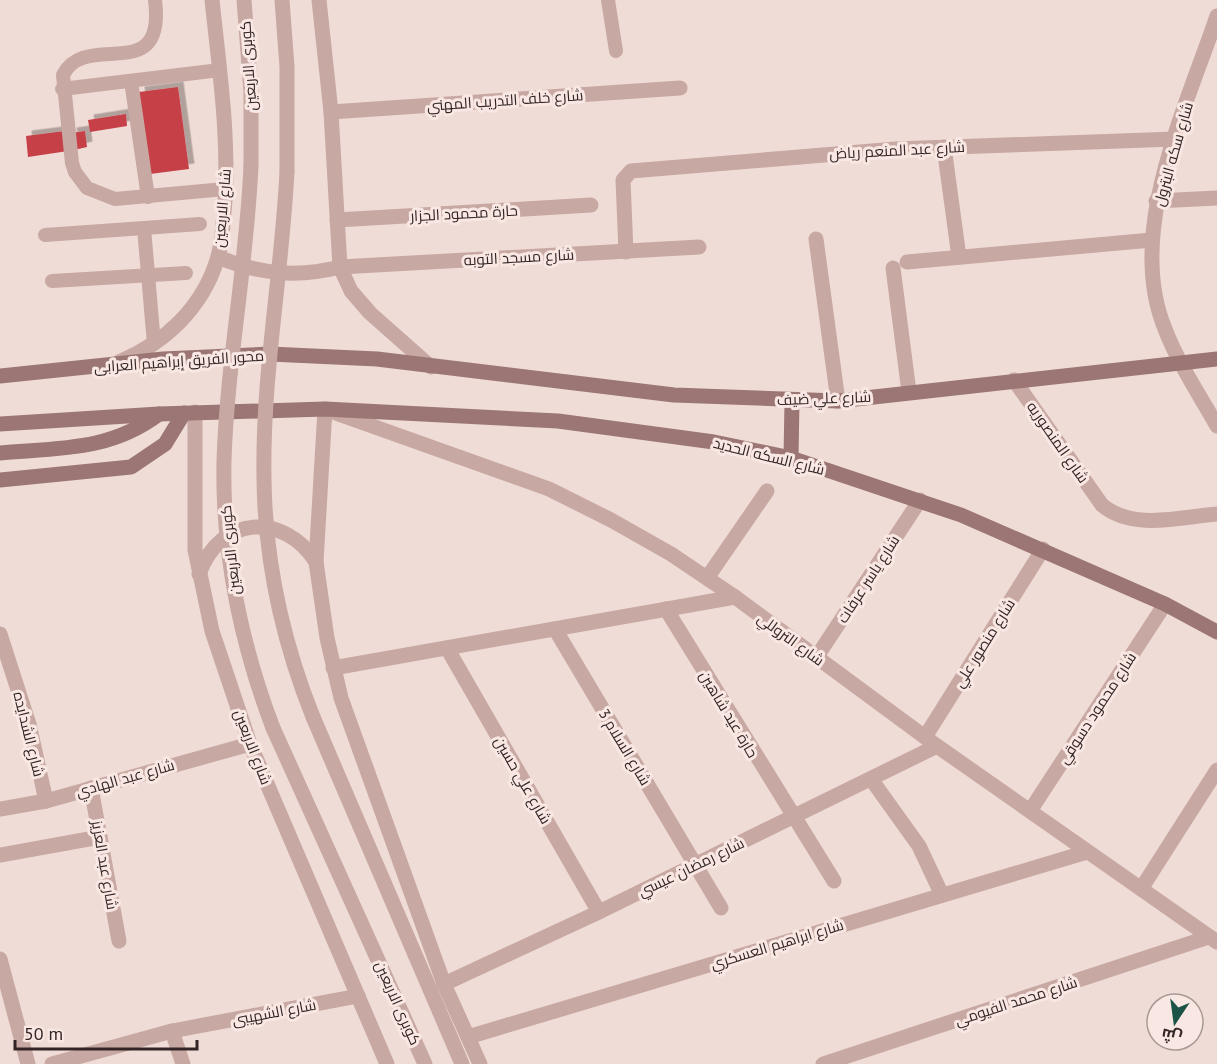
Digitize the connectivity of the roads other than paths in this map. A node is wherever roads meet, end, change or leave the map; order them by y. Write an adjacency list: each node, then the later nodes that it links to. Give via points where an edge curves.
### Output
1 (155, 0): 12 (lane, via 157,30 149,43 135,51 76,60 66,69)
2 (212, 0): 9 (street, شارع الاربعين)
3 (244, 0): 98 (street, كوبرى الاربعين, bridge, via 251,93 251,165 244,271 228,403 224,500 236,608 273,728)
4 (282, 0): 99 (street, bridge, via 287,67 287,171 266,407 264,480 269,553 289,649 313,717)
5 (319, 0): 13 (street)
6 (608, 0): 8 (lane)
7 (1217, 16): 14 (street, شارع سكه البترول)
8 (616, 51)
9 (220, 70): 10 (lane); 16 (street, شارع الاربعين, via 226,129)
10 (131, 81): 12 (lane); 17 (lane)
11 (680, 88): 13 (street, شارع خلف التدريب المهني)
12 (62, 89): 17 (lane, via 72,163 80,181 105,197)
13 (331, 112): 21 (street)
14 (1175, 139): 15 (street, شارع عبد المنعم رياض); 19 (street, شارع سكه البترول)
15 (944, 147): 28 (street, شارع عبد المنعم رياض, via 638,170 623,180); 30 (street)
16 (225, 189): 17 (lane); 29 (street, شارع الاربعين)
17 (148, 196)
18 (1217, 198): 19 (street)
19 (1156, 201): 26 (street, شارع سكه البترول)
20 (591, 206): 21 (street, حارة محمود الجزار)
21 (337, 220): 31 (street)
22 (200, 224): 23 (lane)
23 (144, 228): 24 (lane); 33 (lane)
24 (45, 235)
25 (816, 239): 44 (street)
26 (1152, 240): 30 (street); 37 (street, شارع سكه البترول, via 1158,306)
27 (699, 247): 28 (street, شارع مسجد التوبه)
28 (626, 252): 31 (street, شارع مسجد التوبه)
29 (218, 257): 31 (street, شارع مسجد التوبه, via 278,274); 35 (street, شارع الاربعين, via 191,310)
30 (959, 258): 42 (street, via 900,265)
31 (340, 267): 39 (street, via 351,291 370,313)
32 (186, 273): 33 (lane)
33 (149, 274): 34 (lane); 35 (lane)
34 (52, 281)
35 (154, 344): 38 (street, شارع الاربعين)
36 (1217, 359): 37 (main road, شارع علي ضيف)
37 (1181, 362): 41 (main road, شارع علي ضيف); 49 (street, شارع سكه البترول)
38 (109, 366): 39 (main road, محور الفريق إبراهيم العرابى, via 270,354 377,359); 40 (main road, محور الفريق إبراهيم العرابى)
39 (431, 367): 43 (main road, شارع علي ضيف, via 674,395)
40 (0, 376)
41 (1014, 380): 42 (main road, شارع علي ضيف); 55 (street, شارع المنصوريه, via 1102,505 1113,514 1139,521)
42 (909, 393): 44 (main road, شارع علي ضيف)
43 (792, 401): 44 (main road, شارع علي ضيف); 51 (main road)
44 (838, 401)
45 (325, 409): 46 (main road); 51 (main road, شارع السكه الحديد, via 558,421 636,430); 57 (street); 59 (street, شارع التروللي, via 549,489 611,520)
46 (189, 412): 47 (main road); 52 (main road, via 165,444 131,467); 58 (street, شارع الاربعين)
47 (159, 414): 48 (main road); 50 (main road, via 129,434 95,445)
48 (0, 424)
49 (1217, 426)
50 (0, 453)
51 (791, 458): 54 (main road, شارع السكه الحديد)
52 (0, 480)
53 (767, 492): 59 (street)
54 (920, 500): 56 (main road, شارع السكه الحديد); 67 (street, شارع ياسر عرفات)
55 (1217, 514)
56 (1043, 549): 61 (main road, شارع السكه الحديد); 69 (street, شارع منصور علي)
57 (316, 562): 58 (street, via 308,549 283,531 253,527 224,538 204,561); 68 (street)
58 (199, 575): 70 (street, شارع الاربعين, via 212,632)
59 (707, 579): 60 (street, شارع التروللي)
60 (735, 597): 62 (street); 67 (street, شارع التروللي)
61 (1165, 604): 64 (main road, شارع السكه الحديد); 76 (street, شارع محمود دسوقي)
62 (666, 609): 63 (street); 77 (street, حارة عيد شاهين)
63 (555, 629): 66 (street); 81 (street, شارع السلام 3)
64 (1217, 632)
65 (0, 634): 74 (street, شارع الشدايده, via 29,724)
66 (447, 648): 68 (street); 86 (street, شارع علي حسين)
67 (816, 657): 69 (street, شارع التروللي)
68 (333, 668): 90 (street, via 340,698)
69 (931, 742): 72 (street, شارع رمضان عيسي); 76 (street, شارع التروللي)
70 (250, 744): 73 (street, شارع عبد الهادي); 91 (street, شارع الاربعين)
71 (1217, 770): 83 (street)
72 (871, 779): 77 (street, شارع رمضان عيسي); 84 (street, via 919,846)
73 (91, 788): 74 (street, شارع عبد الهادي); 78 (street, شارع عبد العزيز)
74 (46, 801): 75 (street, شارع عبد الهادي)
75 (0, 809)
76 (1029, 811): 79 (street, شارع التروللي)
77 (793, 818): 81 (street, شارع رمضان عيسي); 82 (street, حارة عيد شاهين)
78 (100, 837): 80 (street); 88 (street, شارع عبد العزيز)
79 (1087, 852): 83 (street, شارع التروللي); 84 (street, شارع ابراهيم العسكري)
80 (0, 855)
81 (695, 864): 85 (street, شارع السلام 3); 86 (street, شارع رمضان عيسي)
82 (834, 881)
83 (1141, 889): 87 (street, شارع التروللي)
84 (942, 895): 93 (street, شارع ابراهيم العسكري)
85 (721, 908)
86 (599, 912): 90 (street, شارع رمضان عيسي)
87 (1213, 940): 101 (street, شارع محمد الفيومي)
88 (119, 941)
89 (0, 959): 94 (street)
90 (444, 984): 93 (street)
91 (358, 996): 92 (street, شارع الشهيبى); 97 (street, شارع الاربعين)
92 (172, 1031): 95 (street, شارع الشهيبى); 96 (street)
93 (468, 1037): 100 (street)
94 (28, 1064)
95 (52, 1064)
96 (183, 1064)
97 (387, 1064)
98 (425, 1064)
99 (462, 1064)
100 (480, 1064)
101 (823, 1064)

